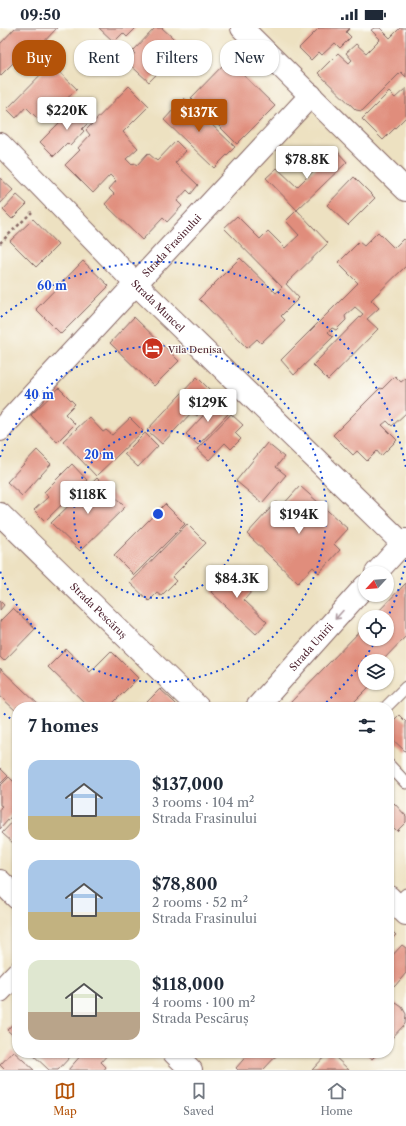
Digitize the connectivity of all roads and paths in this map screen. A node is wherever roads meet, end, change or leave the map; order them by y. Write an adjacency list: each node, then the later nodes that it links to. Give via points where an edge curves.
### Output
1 (242, 28): 2 (street)
2 (310, 95): 4 (street); 7 (street, Strada Frasinului)
3 (0, 144): 7 (street, Strada Muncel)
4 (406, 190)
5 (35, 209): 6 (path)
6 (0, 243)
7 (136, 284): 8 (street, Strada Frasinului); 10 (street, Strada Muncel)
8 (0, 430)
9 (0, 514): 14 (street, Strada Pescăruș)
10 (405, 544): 11 (street)
11 (383, 566)
12 (358, 594): 15 (street, Strada Unirii, one-way to 15)
13 (406, 686): 16 (lane)
14 (193, 702)
15 (261, 702)
16 (391, 702)
17 (394, 770): 18 (lane)
18 (406, 783)
19 (0, 881): 20 (street)
20 (12, 893)
21 (12, 978): 22 (street)
22 (0, 991)
23 (179, 1058): 24 (street)
24 (191, 1070)

